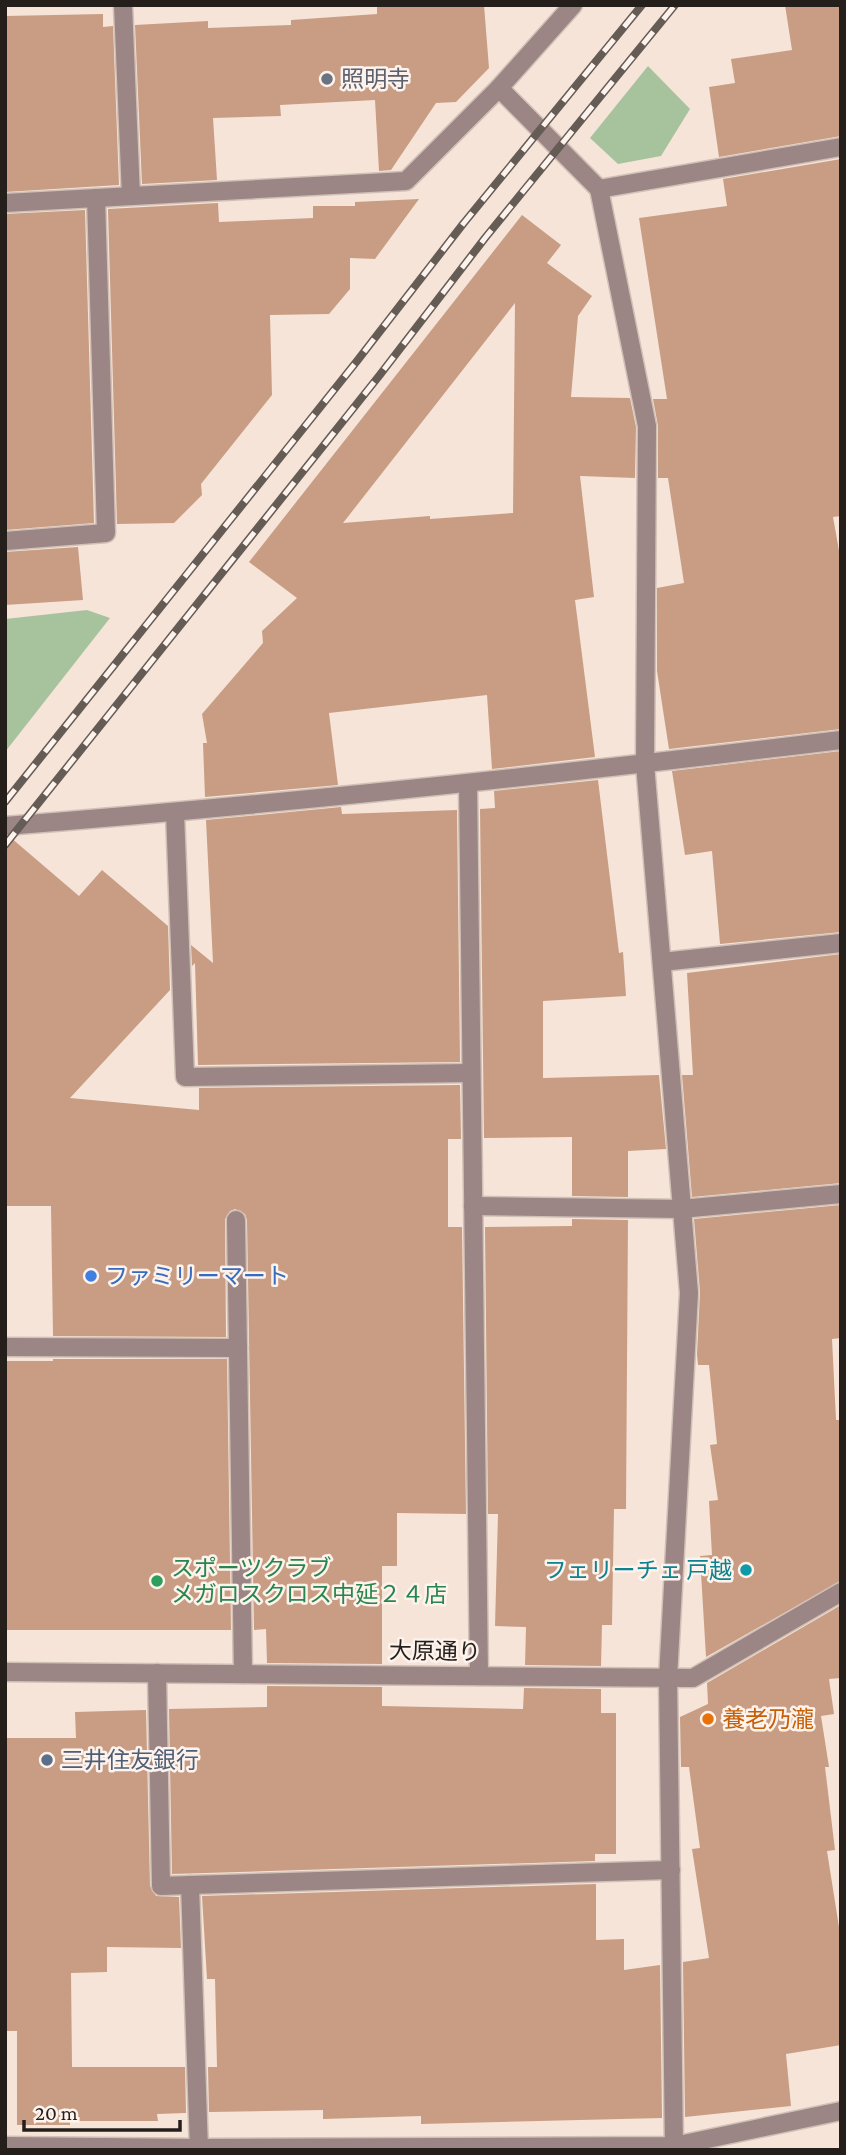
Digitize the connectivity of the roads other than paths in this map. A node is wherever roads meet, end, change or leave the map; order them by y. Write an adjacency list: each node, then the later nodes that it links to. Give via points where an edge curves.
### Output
1 (123, 5): 6 (street)
2 (573, 5): 3 (street)
3 (499, 88): 5 (street); 6 (street, via 406,181)
4 (841, 147): 5 (street)
5 (599, 188): 11 (street, via 647,426)
6 (131, 196): 7 (street)
7 (96, 198): 8 (street); 9 (street, via 106,533)
8 (5, 203)
9 (5, 541)
10 (841, 740): 11 (street)
11 (645, 764): 12 (street); 16 (street)
12 (468, 783): 13 (street); 17 (street)
13 (175, 813): 14 (street); 17 (street, via 185,1077)
14 (5, 826)
15 (841, 943): 16 (street)
16 (662, 962): 20 (street)
17 (471, 1073): 19 (street)
18 (841, 1194): 20 (street)
19 (474, 1206): 20 (street); 28 (street)
20 (681, 1209): 29 (street, via 689,1293)
21 (236, 1220): 23 (street)
22 (5, 1347): 23 (street)
23 (238, 1348): 27 (street)
24 (841, 1592): 29 (street, 大原通り, via 693,1678)
25 (5, 1672): 26 (street, 大原通り)
26 (157, 1673): 27 (street, 大原通り); 31 (street, via 161,1886)
27 (243, 1674): 28 (street, 大原通り)
28 (479, 1676): 29 (street, 大原通り)
29 (668, 1678): 30 (street)
30 (671, 1870): 31 (street); 35 (street)
31 (190, 1885): 36 (street)
32 (841, 2111): 35 (street)
33 (5, 2146): 36 (street)
34 (494, 2148): 35 (street); 36 (street)
35 (674, 2148)
36 (199, 2149)

